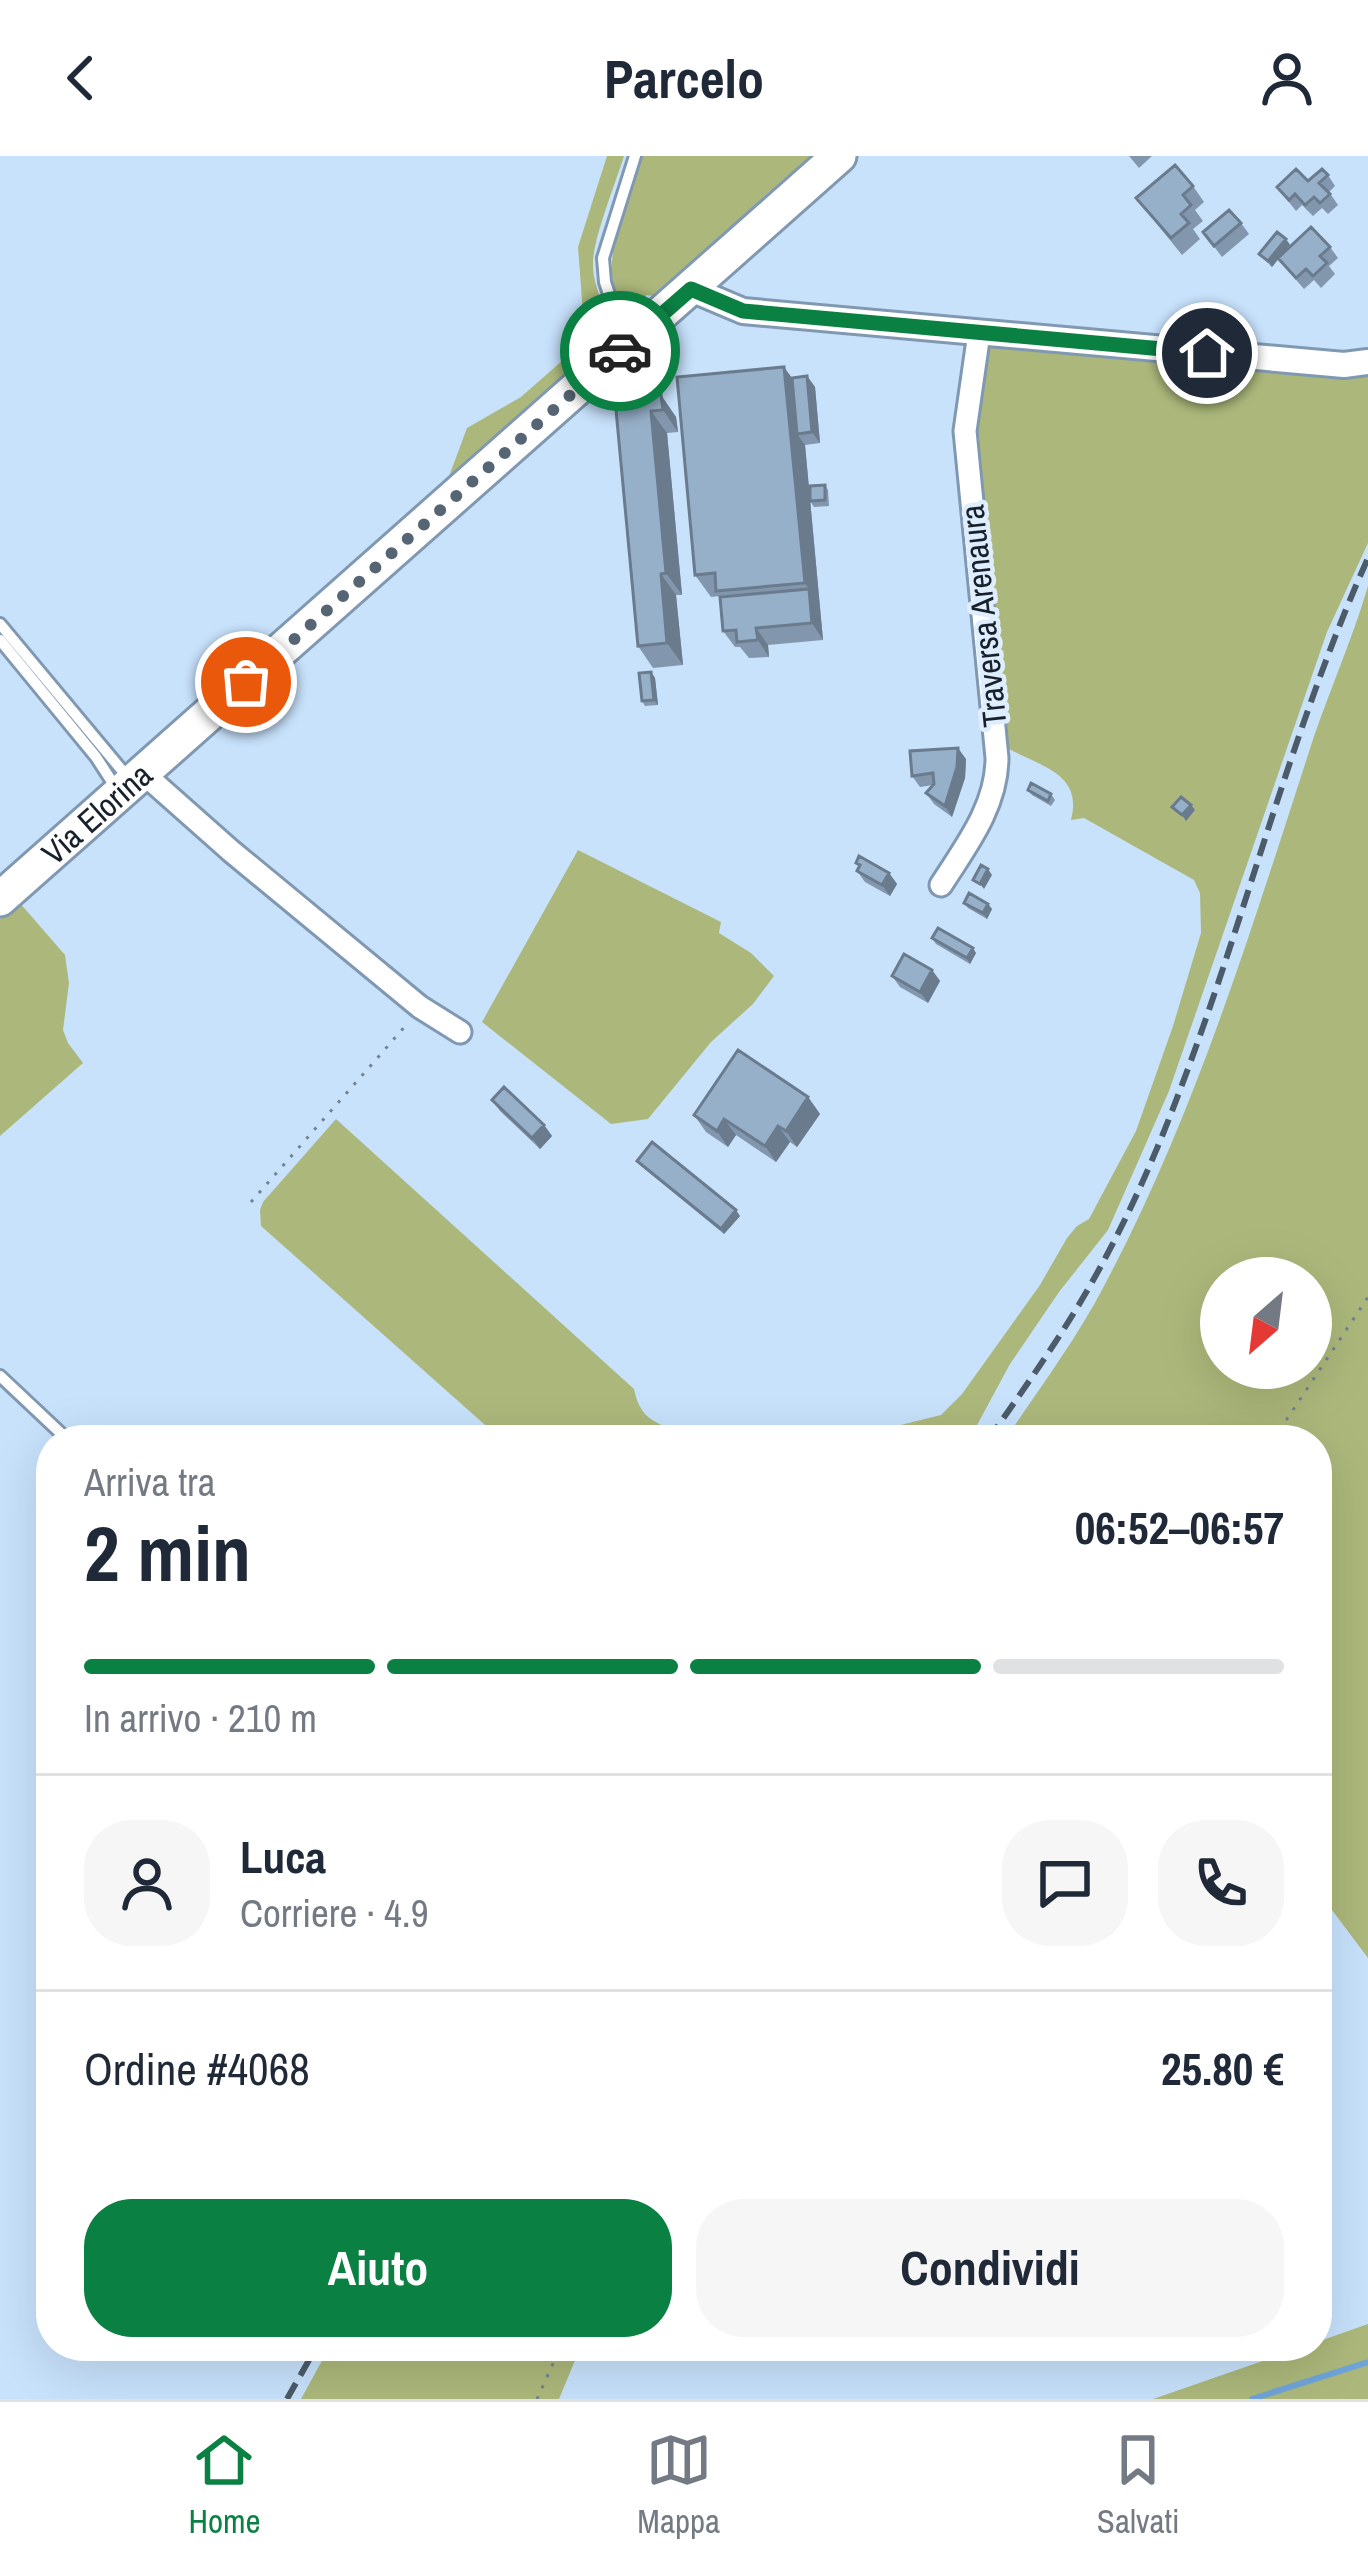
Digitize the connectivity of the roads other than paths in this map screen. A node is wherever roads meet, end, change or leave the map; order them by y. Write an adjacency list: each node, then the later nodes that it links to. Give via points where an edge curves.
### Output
1 (634, 156): 5 (lane, via 603,258)
2 (839, 156): 3 (main road, Via Elorina)
3 (691, 289): 4 (street, via 743,311); 5 (main road, Via Elorina)
4 (979, 333): 6 (street); 10 (street, Traversa Arenaura, via 965,431 997,781)
5 (626, 346): 9 (main road, Via Elorina)
6 (1368, 362)
7 (0, 624): 9 (lane)
8 (0, 640): 9 (lane, via 96,757)
9 (132, 783): 11 (main road, Via Elorina); 12 (street)
10 (941, 885)
11 (0, 898)
12 (460, 1032)
13 (0, 1376): 14 (lane)
14 (52, 1425)

